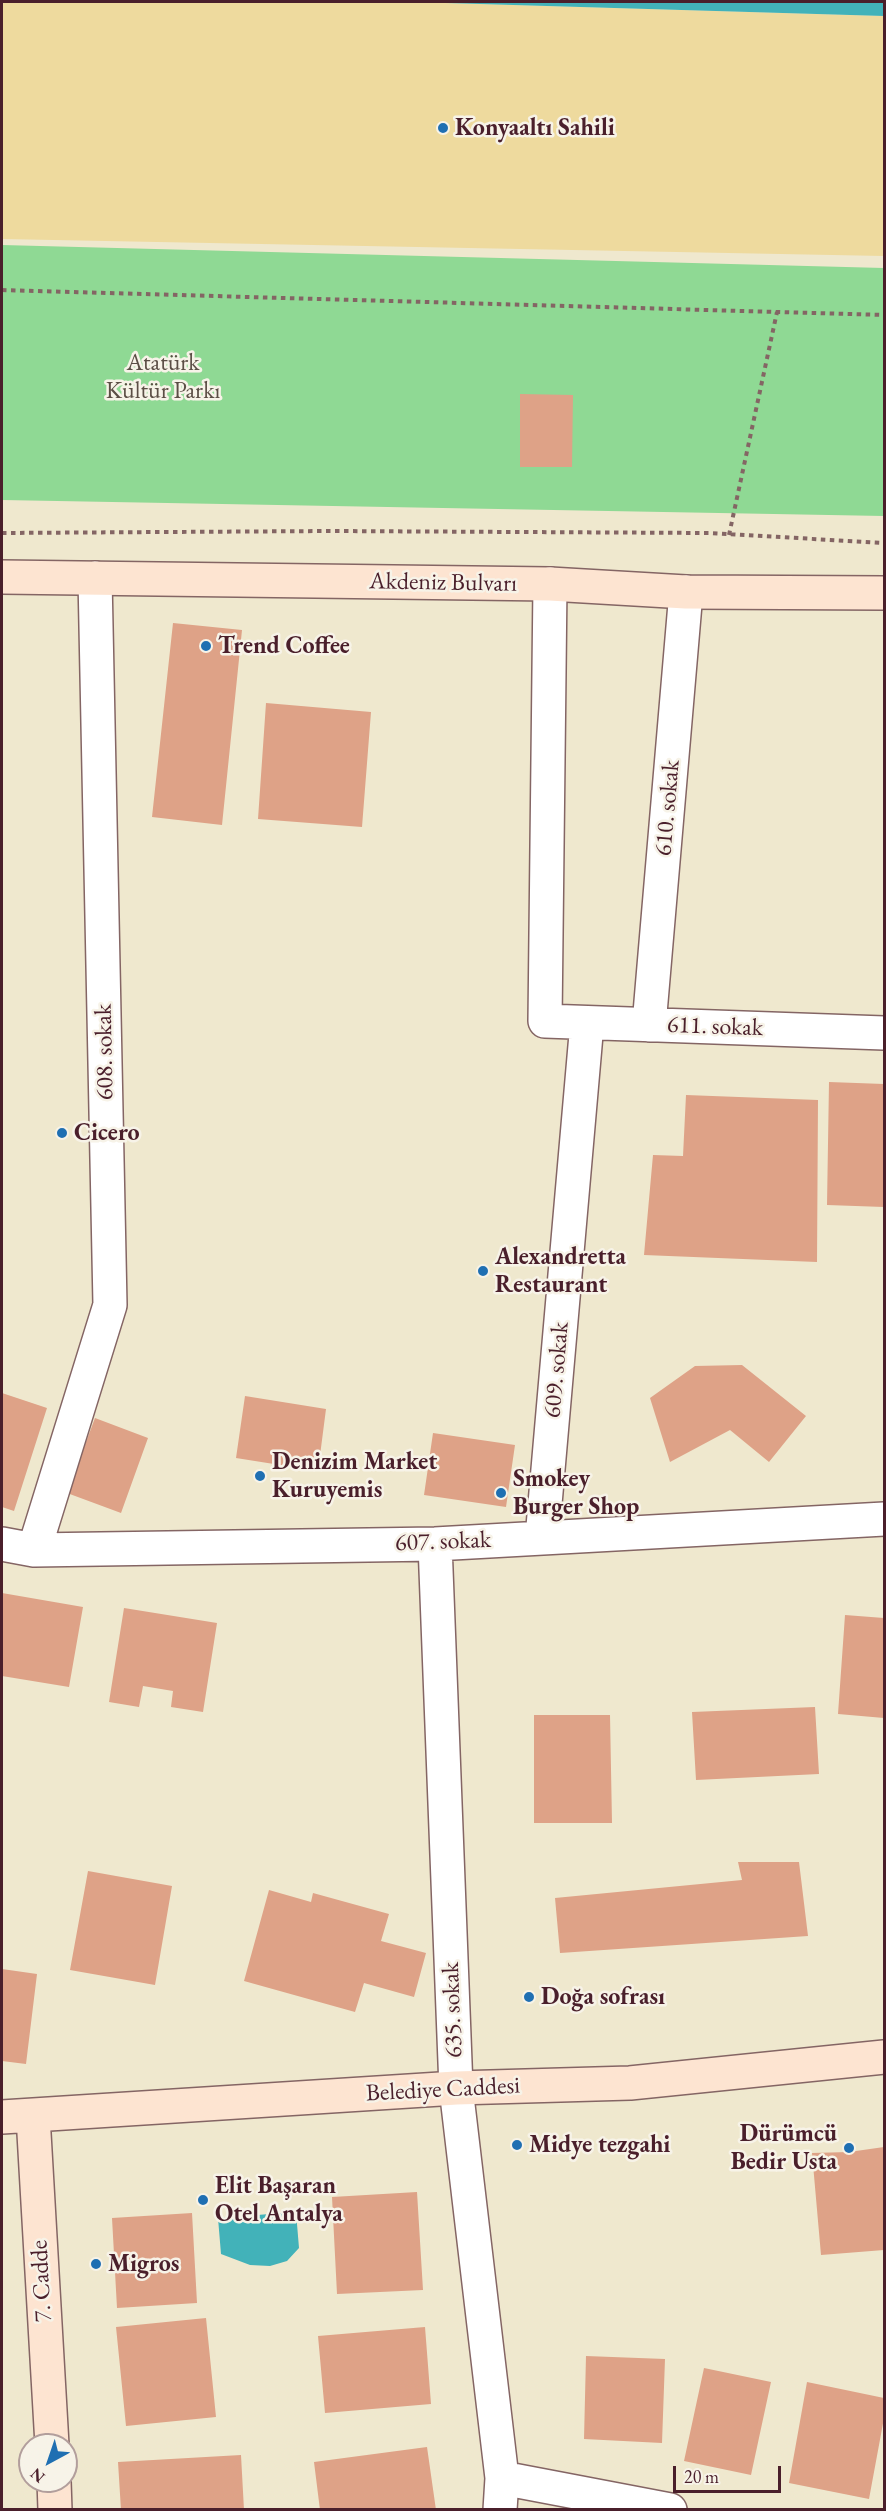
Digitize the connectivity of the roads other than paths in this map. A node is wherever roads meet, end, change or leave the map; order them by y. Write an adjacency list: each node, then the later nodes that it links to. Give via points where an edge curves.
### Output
1 (2, 577): 2 (main road, Akdeniz Bulvarı)
2 (95, 578): 3 (main road, Akdeniz Bulvarı); 13 (street, 608. sokak, via 110,1305)
3 (550, 584): 4 (main road, Akdeniz Bulvarı); 6 (street, 611. sokak, via 545,1021)
4 (686, 592): 5 (main road, Akdeniz Bulvarı); 7 (street, 610. sokak)
5 (885, 593)
6 (587, 1023): 7 (street, 611. sokak); 10 (street, 609. sokak)
7 (649, 1025): 8 (street, 611. sokak)
8 (885, 1033)
9 (885, 1519): 10 (street, 607. sokak)
10 (542, 1538): 12 (street, 607. sokak)
11 (2, 1544): 13 (street, 607. sokak)
12 (435, 1544): 13 (street, 607. sokak); 15 (street, 635. sokak)
13 (34, 1550)
14 (885, 2057): 15 (main road, Belediye Caddesi, via 630,2083)
15 (456, 2088): 16 (main road, Belediye Caddesi); 19 (street, 635. sokak)
16 (17, 2117): 17 (main road, 7. Cadde)
17 (51, 2433)
18 (54, 2493): 20 (main road)
19 (501, 2494): 21 (street)
20 (55, 2510)
21 (670, 2510)

